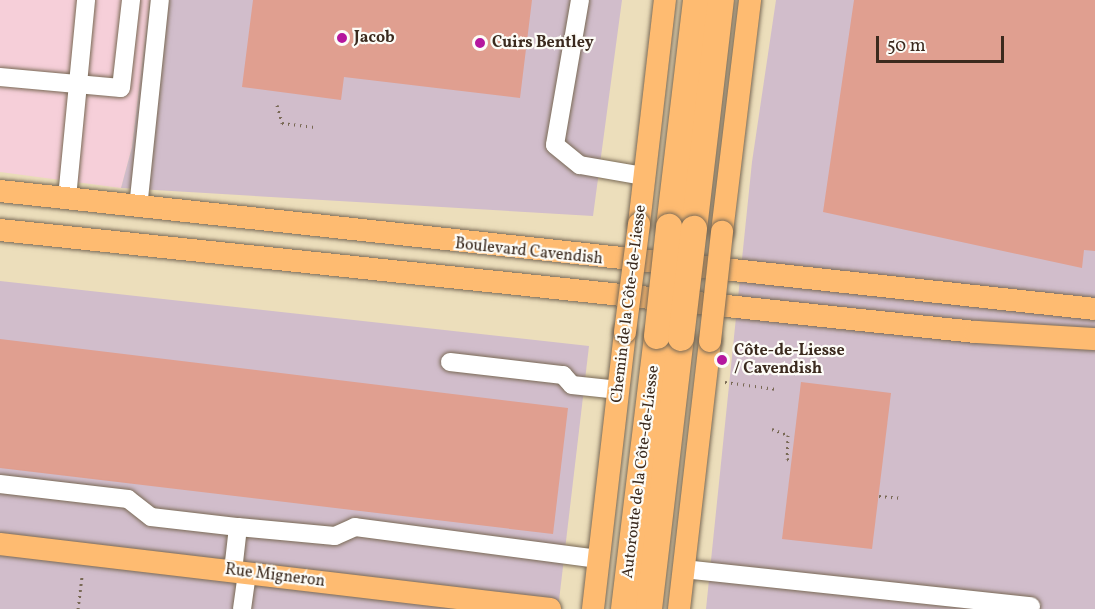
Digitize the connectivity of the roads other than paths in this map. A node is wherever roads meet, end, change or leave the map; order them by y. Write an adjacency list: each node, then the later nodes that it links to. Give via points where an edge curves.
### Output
1 (86, 0): 10 (lane)
2 (131, 0): 10 (lane, via 121,88)
3 (160, 0): 14 (lane)
4 (580, 0): 11 (lane, via 555,145 580,165)
5 (665, 0): 11 (main road, Chemin de la Côte-de-Liesse)
6 (696, 0): 15 (highway, Chemin de la Côte-de-Liesse)
7 (721, 0): 15 (highway, Chemin de la Côte-de-Liesse)
8 (750, 0): 26 (main road, bridge)
9 (0, 76): 10 (lane)
10 (77, 84): 13 (lane)
11 (644, 176): 21 (main road, Chemin de la Côte-de-Liesse, bridge)
12 (0, 191): 13 (main road, Boulevard Cavendish)
13 (67, 198): 14 (main road, Boulevard Cavendish)
14 (138, 207): 17 (main road, Boulevard Cavendish)
15 (682, 228): 18 (highway, Chemin de la Côte-de-Liesse, bridge)
16 (0, 230): 19 (main road, Boulevard Cavendish, via 976,332)
17 (1095, 309)
18 (669, 337): 32 (highway, Autoroute de la Côte-de-Liesse); 33 (highway, Autoroute de la Côte-de-Liesse)
19 (1095, 339)
20 (450, 362): 21 (lane, via 563,375 573,386)
21 (619, 390): 25 (main road, Chemin de la Côte-de-Liesse)
22 (0, 484): 23 (lane, via 128,500 152,517)
23 (238, 527): 25 (lane, via 335,536 355,527); 27 (lane)
24 (0, 544): 27 (main road, Rue Migneron)
25 (599, 559): 31 (main road, Chemin de la Côte-de-Liesse)
26 (683, 569): 28 (lane); 34 (main road)
27 (240, 572): 29 (lane); 30 (main road, Rue Migneron)
28 (1031, 606)
29 (242, 609)
30 (550, 609)
31 (593, 609)
32 (624, 609)
33 (650, 609)
34 (678, 609)

